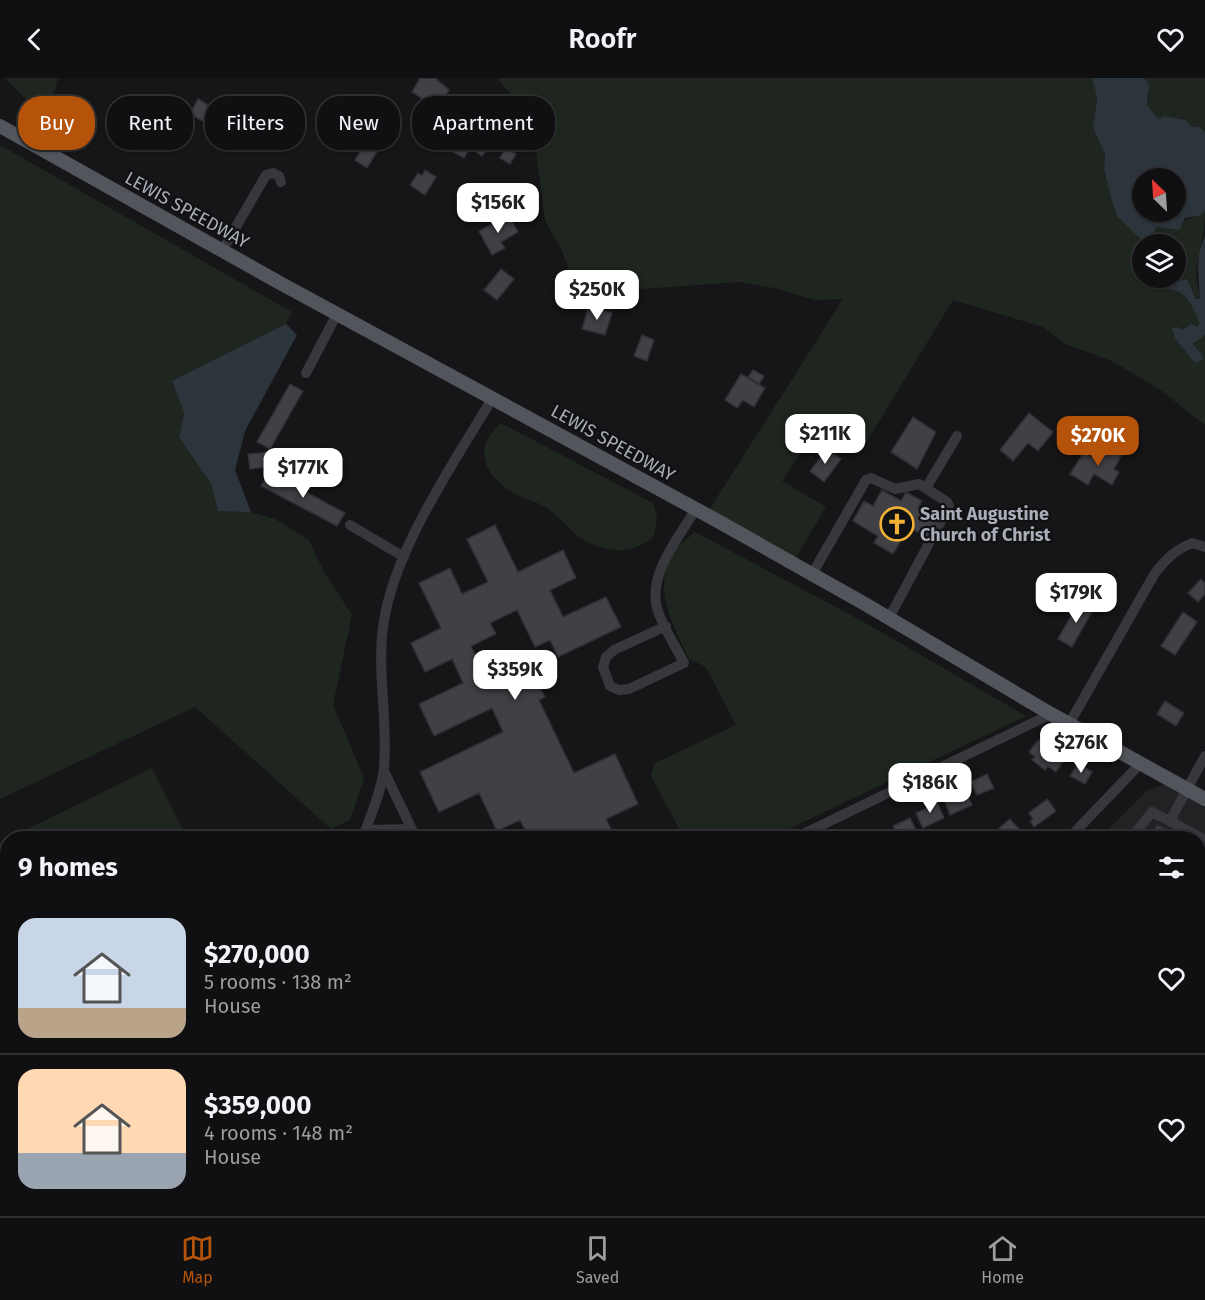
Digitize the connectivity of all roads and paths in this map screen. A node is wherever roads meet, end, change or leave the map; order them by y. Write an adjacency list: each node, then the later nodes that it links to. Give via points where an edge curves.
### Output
1 (0, 126): 3 (main road, LEWIS SPEEDWAY)
2 (281, 182): 3 (street, via 273,173 266,175)
3 (222, 250): 4 (main road, LEWIS SPEEDWAY)
4 (337, 314): 5 (street); 6 (main road, LEWIS SPEEDWAY)
5 (306, 373)
6 (493, 397): 9 (main road, LEWIS SPEEDWAY); 12 (street, via 441,484)
7 (957, 436): 8 (street)
8 (926, 488): 13 (street, via 915,483 895,489 871,478 866,480); 14 (street, via 949,506)
9 (695, 510): 13 (main road, LEWIS SPEEDWAY); 15 (street, via 657,579 656,600)
10 (350, 525): 12 (street)
11 (1205, 547): 17 (street, via 1192,543 1183,547 1155,573)
12 (404, 557): 20 (street, via 388,600 380,649)
13 (811, 576): 14 (main road, LEWIS SPEEDWAY)
14 (889, 618): 16 (main road, LEWIS SPEEDWAY)
15 (666, 626): 15 (street, via 610,654 603,667 610,686 629,689 684,663)
16 (1051, 714): 17 (main road, LEWIS SPEEDWAY); 26 (street)
17 (1069, 724): 19 (main road, LEWIS SPEEDWAY)
18 (1205, 756): 21 (street)
19 (1141, 763): 21 (main road, LEWIS SPEEDWAY); 27 (street)
20 (384, 771): 24 (street); 25 (street)
21 (1188, 789): 22 (main road, LEWIS SPEEDWAY); 23 (street)
22 (1205, 799)
23 (1170, 821): 28 (street, via 1152,812); 29 (street)
24 (366, 831)
25 (413, 831)
26 (809, 831)
27 (1076, 831)
28 (1137, 831)
29 (1188, 831)

